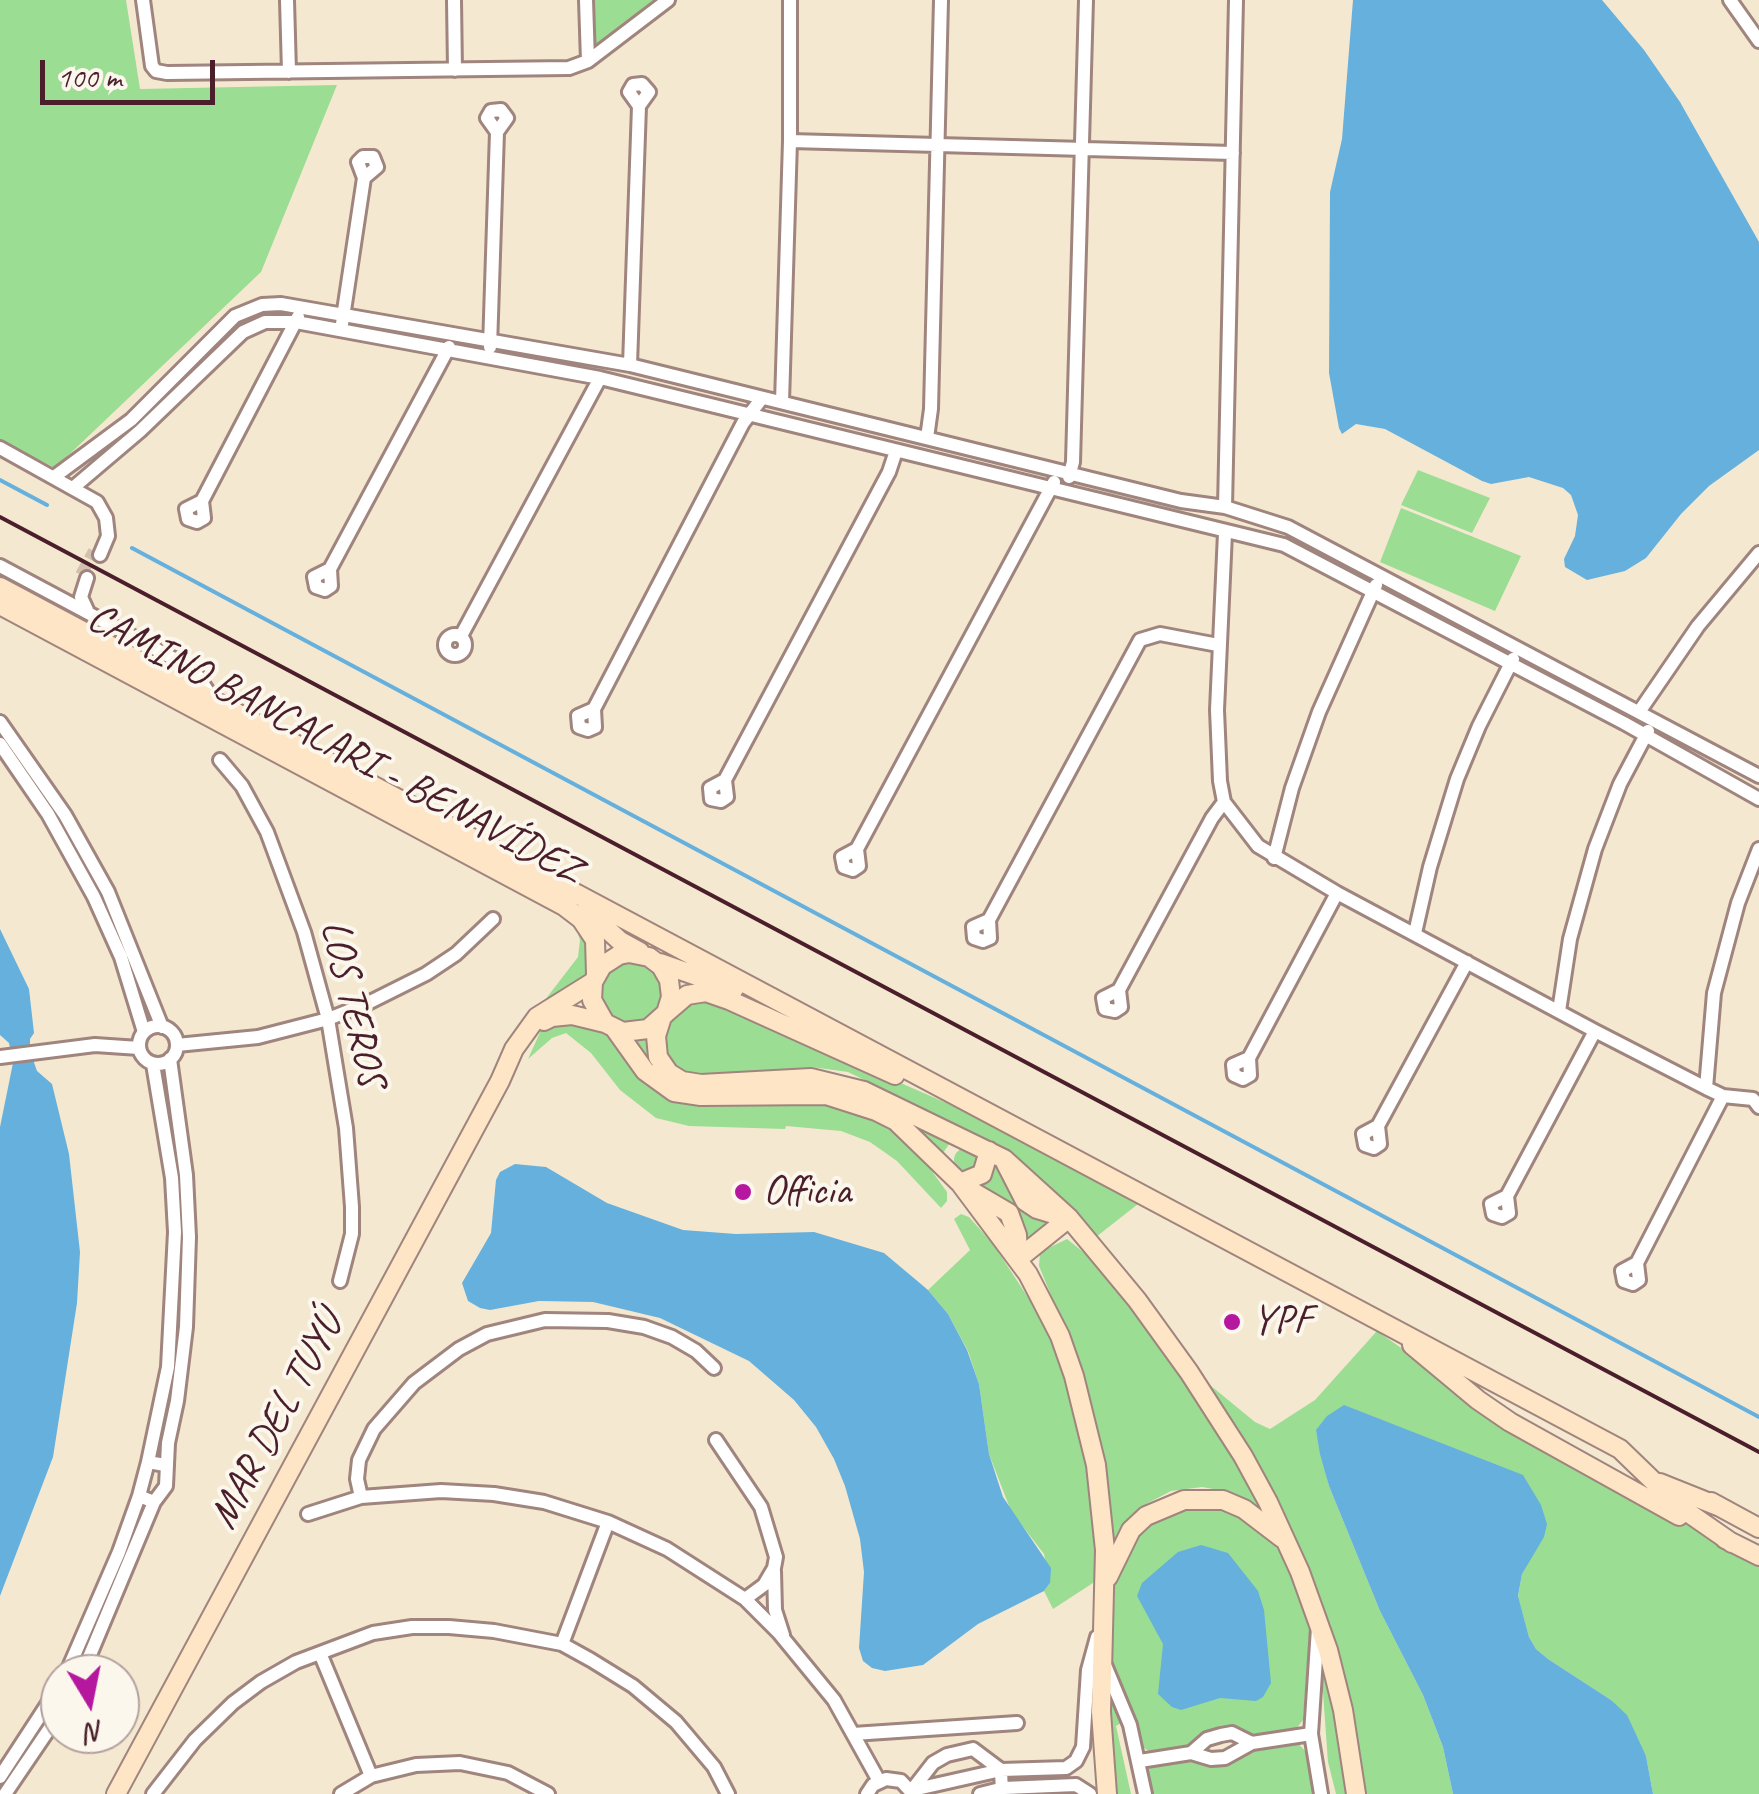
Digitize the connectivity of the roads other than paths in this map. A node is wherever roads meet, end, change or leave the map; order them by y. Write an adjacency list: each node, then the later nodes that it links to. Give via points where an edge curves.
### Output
1 (142, 0): 14 (street, via 156,71)
2 (287, 0): 14 (street)
3 (454, 0): 13 (street)
4 (586, 0): 12 (street)
5 (668, 0): 12 (street)
6 (790, 0): 17 (street)
7 (941, 0): 18 (street)
8 (1086, 0): 19 (street)
9 (1236, 0): 20 (street)
10 (1730, 0): 11 (street)
11 (1759, 41)
12 (588, 61): 13 (street, via 568,68)
13 (456, 70): 14 (street)
14 (289, 72)
15 (639, 106): 31 (street)
16 (497, 132): 27 (street)
17 (790, 141): 18 (street); 35 (street)
18 (936, 145): 19 (street); 39 (street, via 931,408)
19 (1081, 148): 20 (street); 43 (street)
20 (1233, 153): 49 (street)
21 (364, 178): 23 (street)
22 (302, 308): 23 (street); 24 (street); 37 (street, via 262,305 235,316)
23 (344, 317): 25 (street); 26 (street)
24 (296, 322): 25 (street); 37 (street, via 266,322 243,332); 47 (street)
25 (341, 332): 28 (street)
26 (450, 336): 27 (street); 28 (street)
27 (490, 342): 29 (street); 30 (street)
28 (448, 353): 29 (street); 56 (street)
29 (488, 359): 32 (street)
30 (596, 359): 31 (street); 32 (street)
31 (625, 364): 33 (street); 34 (street)
32 (596, 378): 33 (street); 63 (street)
33 (616, 382): 36 (street)
34 (762, 398): 35 (street); 36 (street)
35 (782, 402): 38 (street)
36 (752, 414): 41 (street); 68 (street)
37 (136, 426): 44 (street); 46 (street)
38 (894, 430): 39 (street); 41 (street)
39 (922, 437): 42 (street); 43 (street)
40 (0, 448): 44 (street)
41 (893, 450): 42 (street); 77 (street, via 890,472)
42 (914, 455): 45 (street)
43 (1064, 472): 45 (street); 48 (street)
44 (54, 477): 46 (street)
45 (1058, 489): 51 (street); 81 (street)
46 (79, 490): 53 (street, via 106,518 108,536)
47 (202, 501)
48 (1204, 504): 49 (street); 51 (street, via 1198,518)
49 (1224, 506): 50 (street)
50 (1242, 512): 52 (street, via 1245,526); 57 (street, via 1304,533)
51 (1206, 528): 52 (street)
52 (1231, 533): 59 (street, via 1284,545); 64 (street)
53 (97, 553)
54 (1759, 554): 69 (street)
55 (0, 566): 60 (street)
56 (330, 569)
57 (1382, 575): 59 (street); 65 (street)
58 (0, 587): 67 (main road, CAMINO BANCALARI - BENAVÍDEZ)
59 (1372, 592): 66 (street); 83 (street, via 1318,712)
60 (57, 594): 62 (street); 62 (street, via 84,576 81,597)
61 (0, 605): 91 (main road, CAMINO BANCALARI - BENAVÍDEZ, via 564,906 595,940)
62 (89, 612): 67 (street, via 194,669)
63 (461, 636)
64 (1218, 645): 79 (street); 87 (street, via 1160,634 1140,640)
65 (1519, 649): 66 (street); 69 (street)
66 (1510, 664): 72 (street); 88 (street, via 1457,779)
67 (214, 701): 84 (main road, CAMINO BANCALARI - BENAVÍDEZ)
68 (594, 710)
69 (1636, 710): 70 (street); 72 (street)
70 (1654, 720): 73 (street); 76 (street)
71 (0, 722): 80 (street)
72 (1624, 723): 73 (street)
73 (1646, 735): 78 (street); 93 (street, via 1595,849)
74 (0, 744): 80 (street)
75 (220, 760): 95 (street, LOS TEROS, via 266,832)
76 (1759, 776)
77 (725, 780)
78 (1759, 798)
79 (1224, 802): 83 (street); 92 (street)
80 (71, 840): 97 (street, via 132,945); 99 (street)
81 (858, 849)
82 (1759, 849): 108 (street, via 1714,994)
83 (1274, 858): 85 (street)
84 (539, 875): 89 (main road, CAMINO BANCALARI - BENAVÍDEZ, via 620,942); 106 (main road, CAMINO BANCALARI - BENAVÍDEZ)
85 (1337, 893): 88 (street); 103 (street)
86 (493, 920): 95 (street, via 426,974)
87 (989, 920)
88 (1415, 933): 90 (street)
89 (652, 958): 91 (main road, via 619,955); 94 (main road, via 670,980); 106 (main road, CAMINO BANCALARI - BENAVÍDEZ, via 731,987)
90 (1467, 962): 93 (street); 111 (street)
91 (594, 978): 96 (main road, via 594,1008); 107 (main road, via 536,1017)
92 (1118, 990)
93 (1559, 1011): 98 (street)
94 (664, 1016): 96 (main road, via 640,1032); 112 (main road, CAMINO BANCALARI - BENAVÍDEZ, via 678,1000 706,992); 113 (main road, via 656,1036 658,1057 682,1081 835,1082)
95 (328, 1020): 100 (street, via 258,1037); 122 (street, LOS TEROS, via 352,1207)
96 (610, 1026): 107 (main road, via 552,1016 536,1027); 115 (main road, via 645,1071 674,1092 802,1094 852,1102 896,1120)
97 (162, 1027): 99 (street); 100 (street)
98 (1596, 1031): 108 (street); 117 (street)
99 (144, 1032): 101 (street)
100 (176, 1044): 104 (street)
101 (139, 1048): 102 (street, via 95,1045); 105 (street)
102 (6, 1056)
103 (1249, 1058)
104 (170, 1059): 105 (street); 121 (street, via 186,1176)
105 (153, 1064): 121 (street)
106 (920, 1076): 112 (main road, CAMINO BANCALARI - BENAVÍDEZ)
107 (500, 1081): 168 (main road, MAR DEL TUYÚ)
108 (1706, 1088): 109 (street)
109 (1723, 1096): 110 (street); 120 (street)
110 (1757, 1101)
111 (1378, 1126)
112 (1020, 1128): 123 (main road, CAMINO BANCALARI - BENAVÍDEZ)
113 (967, 1139): 114 (main road); 115 (main road, via 948,1151)
114 (997, 1155): 116 (main road, via 982,1174); 118 (main road)
115 (946, 1168): 116 (main road)
116 (961, 1184): 119 (main road)
117 (1507, 1196)
118 (1069, 1218): 119 (main road); 139 (main road, via 1190,1372)
119 (1018, 1258): 143 (main road, via 1074,1376 1096,1466)
120 (1638, 1263)
121 (181, 1268): 129 (street); 130 (street, via 182,1361)
122 (340, 1281)
123 (1322, 1290): 125 (main road, CAMINO BANCALARI - BENAVÍDEZ); 126 (main road, CAMINO BANCALARI - BENAVÍDEZ)
124 (714, 1368): 133 (street, via 672,1337 608,1321 544,1320 487,1334 414,1383 374,1429 359,1460)
125 (1550, 1410): 126 (street, via 1538,1425); 128 (main road, CAMINO BANCALARI - BENAVÍDEZ)
126 (1541, 1439): 131 (main road, via 1617,1473); 140 (main road, CAMINO BANCALARI - BENAVÍDEZ)
127 (716, 1440): 142 (street, via 761,1507)
128 (1620, 1449): 131 (main road, CAMINO BANCALARI - BENAVÍDEZ); 135 (main road)
129 (148, 1462): 130 (street); 132 (street)
130 (165, 1465): 134 (street, via 166,1486)
131 (1649, 1479): 135 (main road); 140 (main road, CAMINO BANCALARI - BENAVÍDEZ)
132 (139, 1496): 134 (street); 150 (street)
133 (361, 1497): 136 (street); 137 (street, via 494,1494)
134 (154, 1502): 151 (street)
135 (1720, 1507): 138 (main road)
136 (308, 1514)
137 (608, 1522): 144 (street); 148 (street)
138 (1759, 1528)
139 (1286, 1542): 143 (main road, via 1244,1508 1222,1500 1184,1500 1146,1516 1132,1530); 146 (main road)
140 (1732, 1542): 141 (main road, CAMINO BANCALARI - BENAVÍDEZ)
141 (1759, 1556)
142 (774, 1568): 144 (street); 147 (street)
143 (1104, 1587): 145 (main road)
144 (745, 1599): 147 (street)
145 (1102, 1620): 152 (main road); 161 (street, via 1076,1761 1066,1768)
146 (1319, 1624): 156 (street); 179 (main road, via 1343,1710)
147 (784, 1640): 155 (street)
148 (562, 1644): 149 (street, via 494,1630 412,1627); 172 (street, via 633,1686 676,1722)
149 (320, 1653): 162 (street); 169 (street, via 233,1703)
150 (75, 1654)
151 (90, 1654)
152 (1102, 1658): 160 (street); 176 (main road)
153 (40, 1719): 163 (street)
154 (1017, 1723): 155 (street)
155 (853, 1734): 164 (street)
156 (1311, 1734): 158 (street); 178 (street)
157 (40, 1742): 167 (street)
158 (1252, 1742): 159 (street, via 1225,1758); 159 (street, via 1221,1734)
159 (1192, 1753): 160 (street)
160 (1140, 1761): 177 (street)
161 (1001, 1770): 165 (street); 166 (street); 166 (street, via 973,1749 947,1755)
162 (372, 1776): 170 (street); 171 (street, via 460,1763 508,1773)
163 (0, 1777)
164 (879, 1781): 166 (street, via 894,1778); 173 (street)
165 (1003, 1791): 174 (street); 175 (street, via 1076,1785)
166 (912, 1792)
167 (5, 1794)
168 (116, 1794)
169 (153, 1794)
170 (341, 1794)
171 (548, 1794)
172 (728, 1794)
173 (866, 1794)
174 (980, 1794)
175 (1090, 1794)
176 (1107, 1794)
177 (1145, 1794)
178 (1321, 1794)
179 (1356, 1794)

